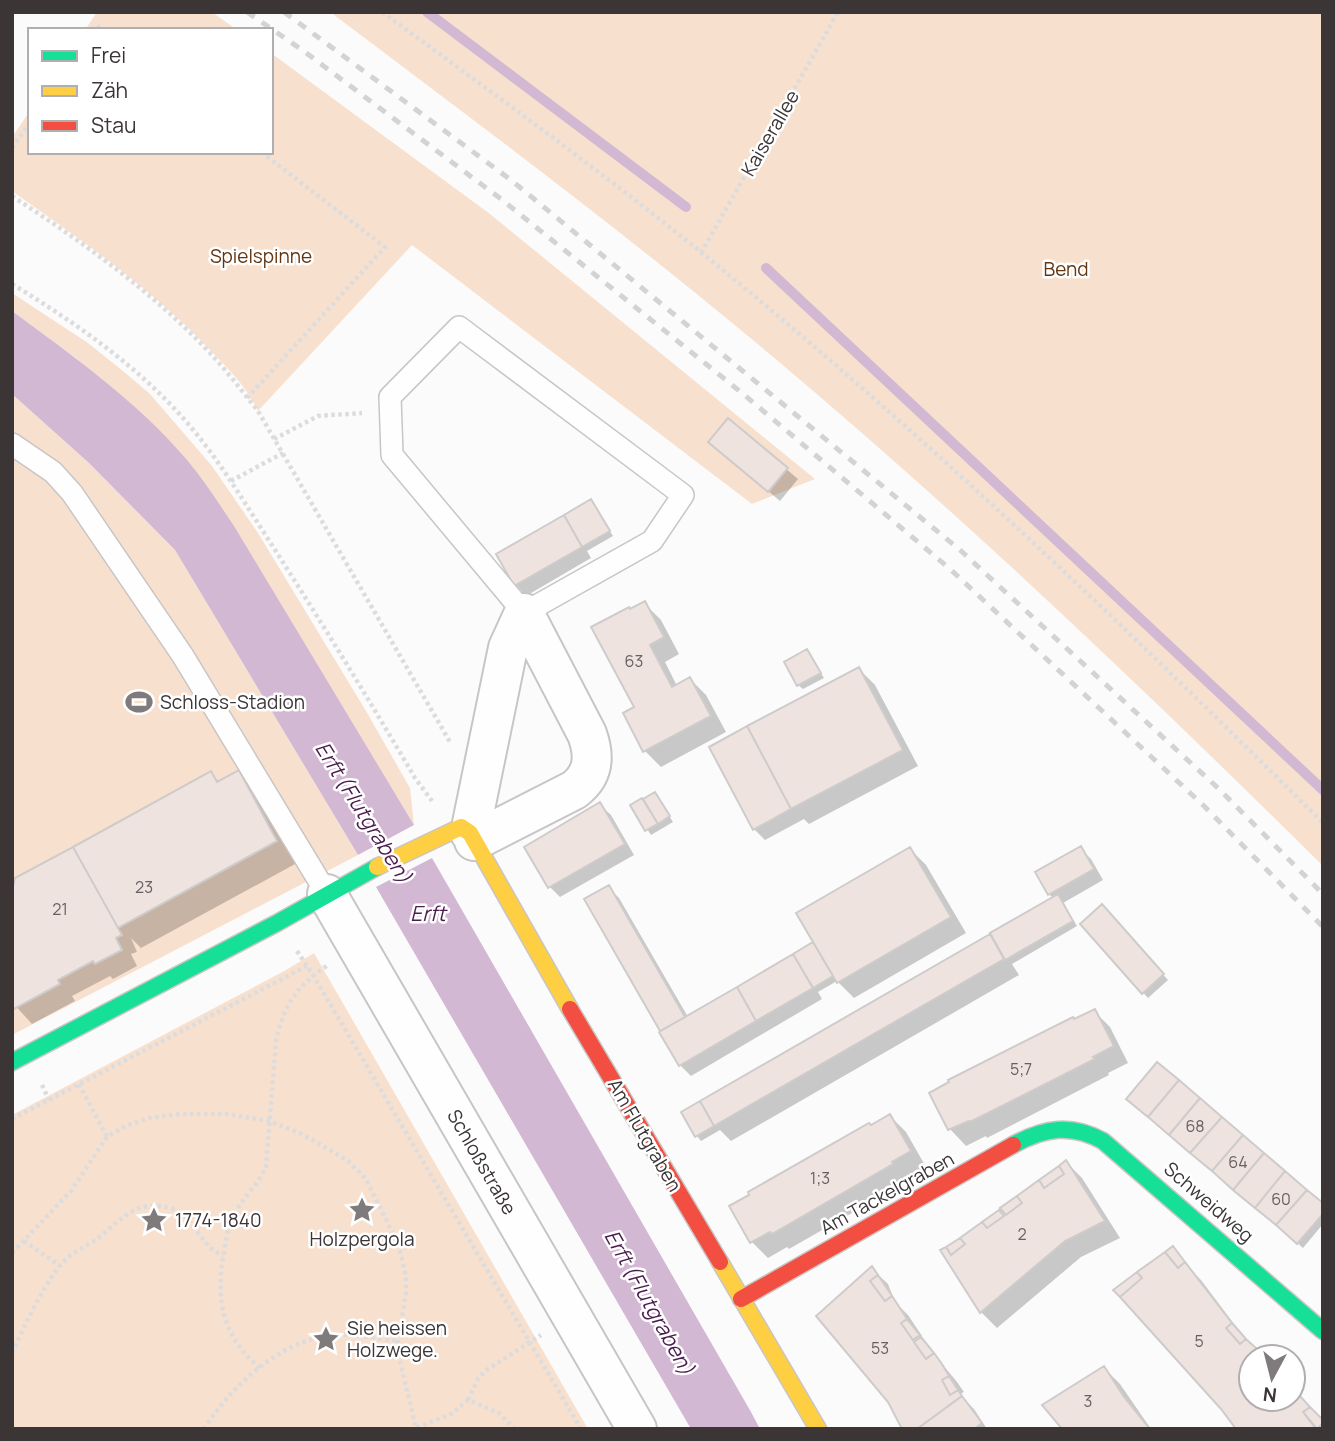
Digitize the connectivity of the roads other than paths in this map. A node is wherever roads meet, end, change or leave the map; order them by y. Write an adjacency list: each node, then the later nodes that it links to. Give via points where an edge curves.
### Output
1 (14, 446): 4 (lane, via 53,472 72,493 183,656)
2 (524, 613): 2 (lane, via 392,456 390,397 459,327 683,495 652,541); 3 (street, via 508,648); 3 (street, via 587,734 592,767 574,790)
3 (470, 824): 4 (street); 7 (street, Am Flutgraben, via 516,916)
4 (327, 894): 5 (street); 9 (street, Schloßstraße)
5 (12, 1062)
6 (1055, 1129): 7 (street, Am Tackelgraben, via 1019,1142); 8 (street, Schweidweg, via 1087,1131 1114,1148)
7 (741, 1299): 10 (street, Am Flutgraben)
8 (1323, 1331)
9 (637, 1429)
10 (818, 1429)

